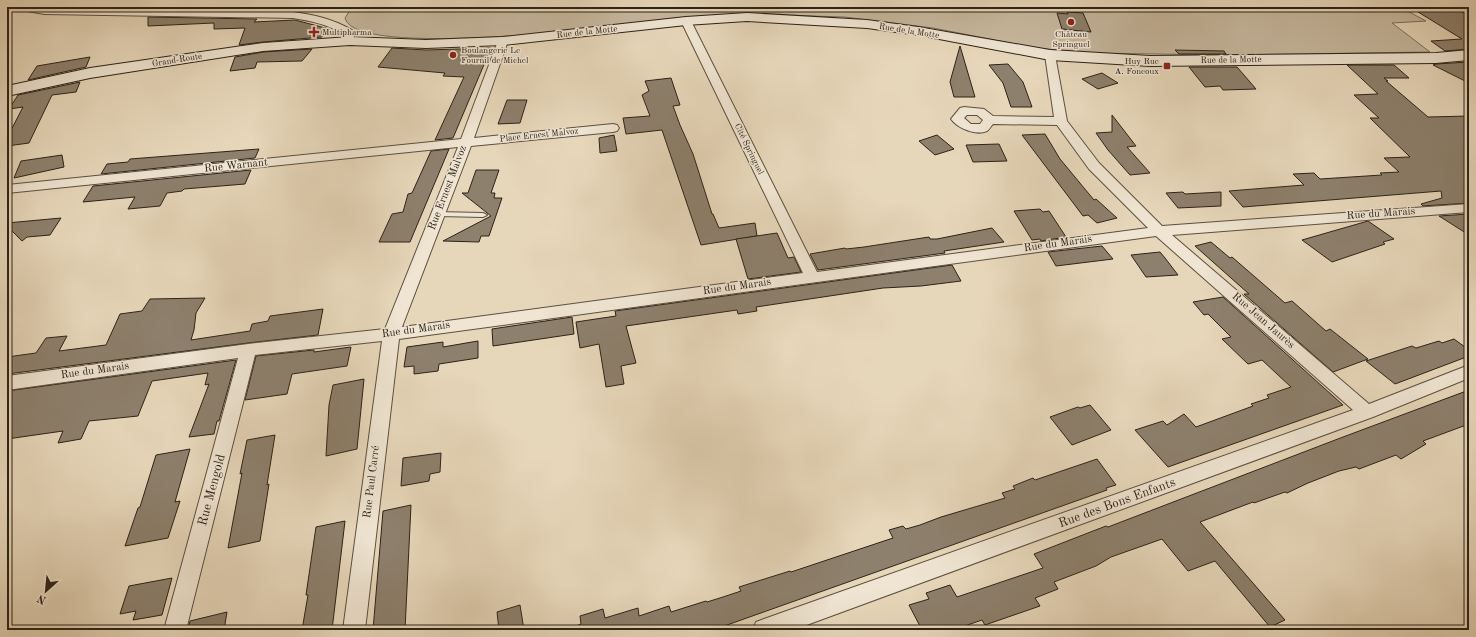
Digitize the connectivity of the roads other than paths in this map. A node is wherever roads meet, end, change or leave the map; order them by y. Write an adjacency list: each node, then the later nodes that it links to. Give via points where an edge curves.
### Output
1 (21, 7): 2 (street, via 44,11)
2 (169, 10): 4 (street, via 293,15 325,20)
3 (686, 21): 7 (street, Rue de la Motte); 8 (street, Rue de la Motte, via 747,17 867,24); 20 (street, Cité Springuel)
4 (340, 27): 5 (street, via 348,32); 6 (street, via 336,34)
5 (350, 41): 6 (street, Grand-Route); 7 (street, Rue de la Motte, via 426,44)
6 (325, 42): 10 (street, Grand-Route, via 263,47 90,74)
7 (503, 42): 14 (street, Rue Ernest Malvoz)
8 (1050, 55): 9 (street, Rue de la Motte, via 1150,61 1436,58); 12 (street)
9 (1469, 55)
10 (7, 91)
11 (990, 120): 12 (street)
12 (1061, 121): 19 (street, Rue Jean Jaurès, via 1094,166)
13 (613, 128): 14 (street, Place Ernest Malvoz)
14 (466, 143): 15 (street, Rue Warnant); 17 (street, Rue Ernest Malvoz)
15 (7, 189)
16 (1469, 208): 19 (street, Rue du Marais)
17 (438, 214): 18 (lane); 21 (street, Rue Ernest Malvoz)
18 (483, 215)
19 (1159, 230): 20 (street, Rue du Marais); 25 (street, Rue Jean Jaurès)
20 (812, 276): 21 (street, Rue du Marais)
21 (391, 334): 22 (street, Rue du Marais); 27 (street, Rue Paul Carré)
22 (248, 350): 24 (street, Rue du Marais); 26 (street, Rue Mengold)
23 (1469, 371): 25 (street, Rue des Bons Enfants)
24 (7, 383)
25 (1367, 412): 28 (street, Rue des Bons Enfants)
26 (175, 630)
27 (354, 630)
28 (764, 630)

